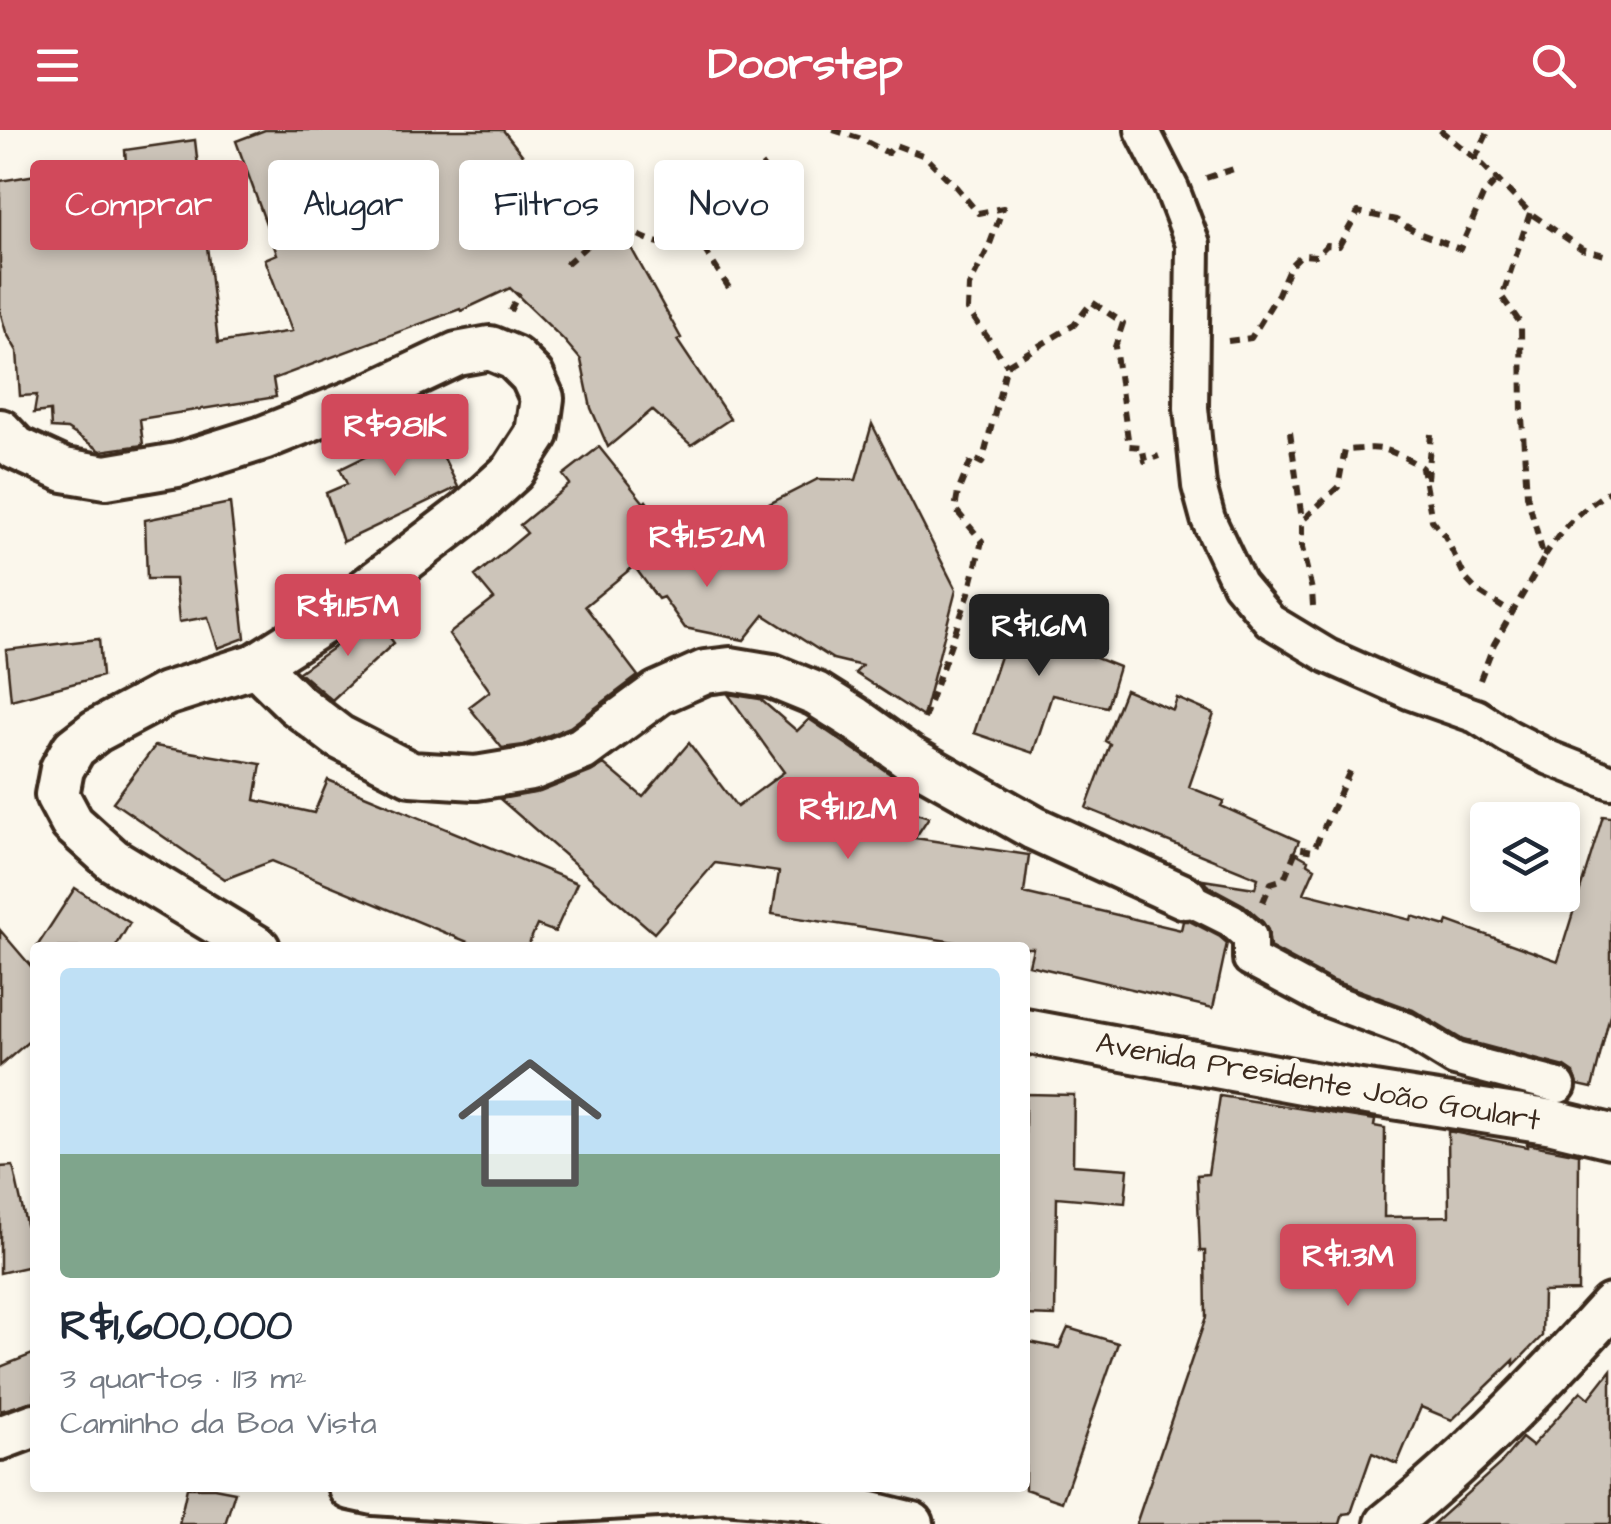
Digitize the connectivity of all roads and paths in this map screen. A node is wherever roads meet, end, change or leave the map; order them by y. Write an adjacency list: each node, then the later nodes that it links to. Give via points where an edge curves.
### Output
1 (833, 130): 5 (path)
2 (1142, 130): 14 (street, via 1193,244)
3 (1440, 130): 6 (path)
4 (1489, 130): 6 (path)
5 (860, 134): 15 (path, via 888,153 895,145 925,156 978,213 1004,208 970,286 968,310)
6 (1475, 159): 7 (path)
7 (1497, 180): 8 (path); 14 (path, via 1482,196 1460,248 1396,220 1358,212 1340,246 1301,255 1290,266 1251,338)
8 (1530, 214): 11 (path, via 1582,249); 23 (path, via 1502,298 1521,324 1526,495)
9 (654, 242): 12 (path, via 620,224)
10 (705, 250): 13 (path)
11 (1611, 257)
12 (566, 264)
13 (729, 288)
14 (1192, 340): 19 (street)
15 (1007, 365): 19 (path, via 1074,324 1092,302 1123,323 1115,347 1129,446 1142,447 1145,461); 28 (path, via 982,463 972,458 954,509 982,541)
16 (0, 431): 26 (street, via 16,448 64,470 106,477 176,465 263,438 457,354 490,348 514,358 542,398 537,434 513,470 327,620)
17 (1290, 432): 22 (path)
18 (1431, 434): 20 (path)
19 (1194, 443): 25 (street, via 1208,518 1238,584)
20 (1426, 490): 22 (path, via 1422,468 1412,460 1383,449 1345,450 1338,487); 24 (path, via 1432,520 1466,579)
21 (1611, 494): 23 (path, via 1561,530)
22 (1302, 521): 25 (path, via 1313,606)
23 (1544, 558): 24 (path)
24 (1512, 614): 27 (path, via 1481,675)
25 (1290, 634): 27 (street, via 1411,693)
26 (256, 665): 28 (street, via 339,738 411,774 476,778 532,768 582,748 658,693 705,672 730,669 772,676 816,694); 33 (street, via 166,694 96,732 74,748 57,794 72,823 113,860)
27 (1476, 716): 30 (street, via 1509,738)
28 (910, 758): 31 (street, via 1034,828)
29 (1350, 771): 32 (path, via 1313,851 1297,848)
30 (1611, 782)
31 (1184, 897): 35 (street, via 1250,937 1250,958 1324,998 1406,1029 1455,1059)
32 (1260, 909)
33 (248, 942)
34 (1030, 1033): 36 (street, Avenida Presidente João Goulart)
35 (1559, 1086)
36 (1611, 1136)
37 (1611, 1306): 44 (street, via 1476,1444)
38 (30, 1427): 39 (street)
39 (0, 1438)
40 (369, 1492): 41 (street, via 526,1503)
41 (708, 1492)
42 (736, 1492): 43 (street, via 805,1498)
43 (912, 1524)
44 (1386, 1524)

